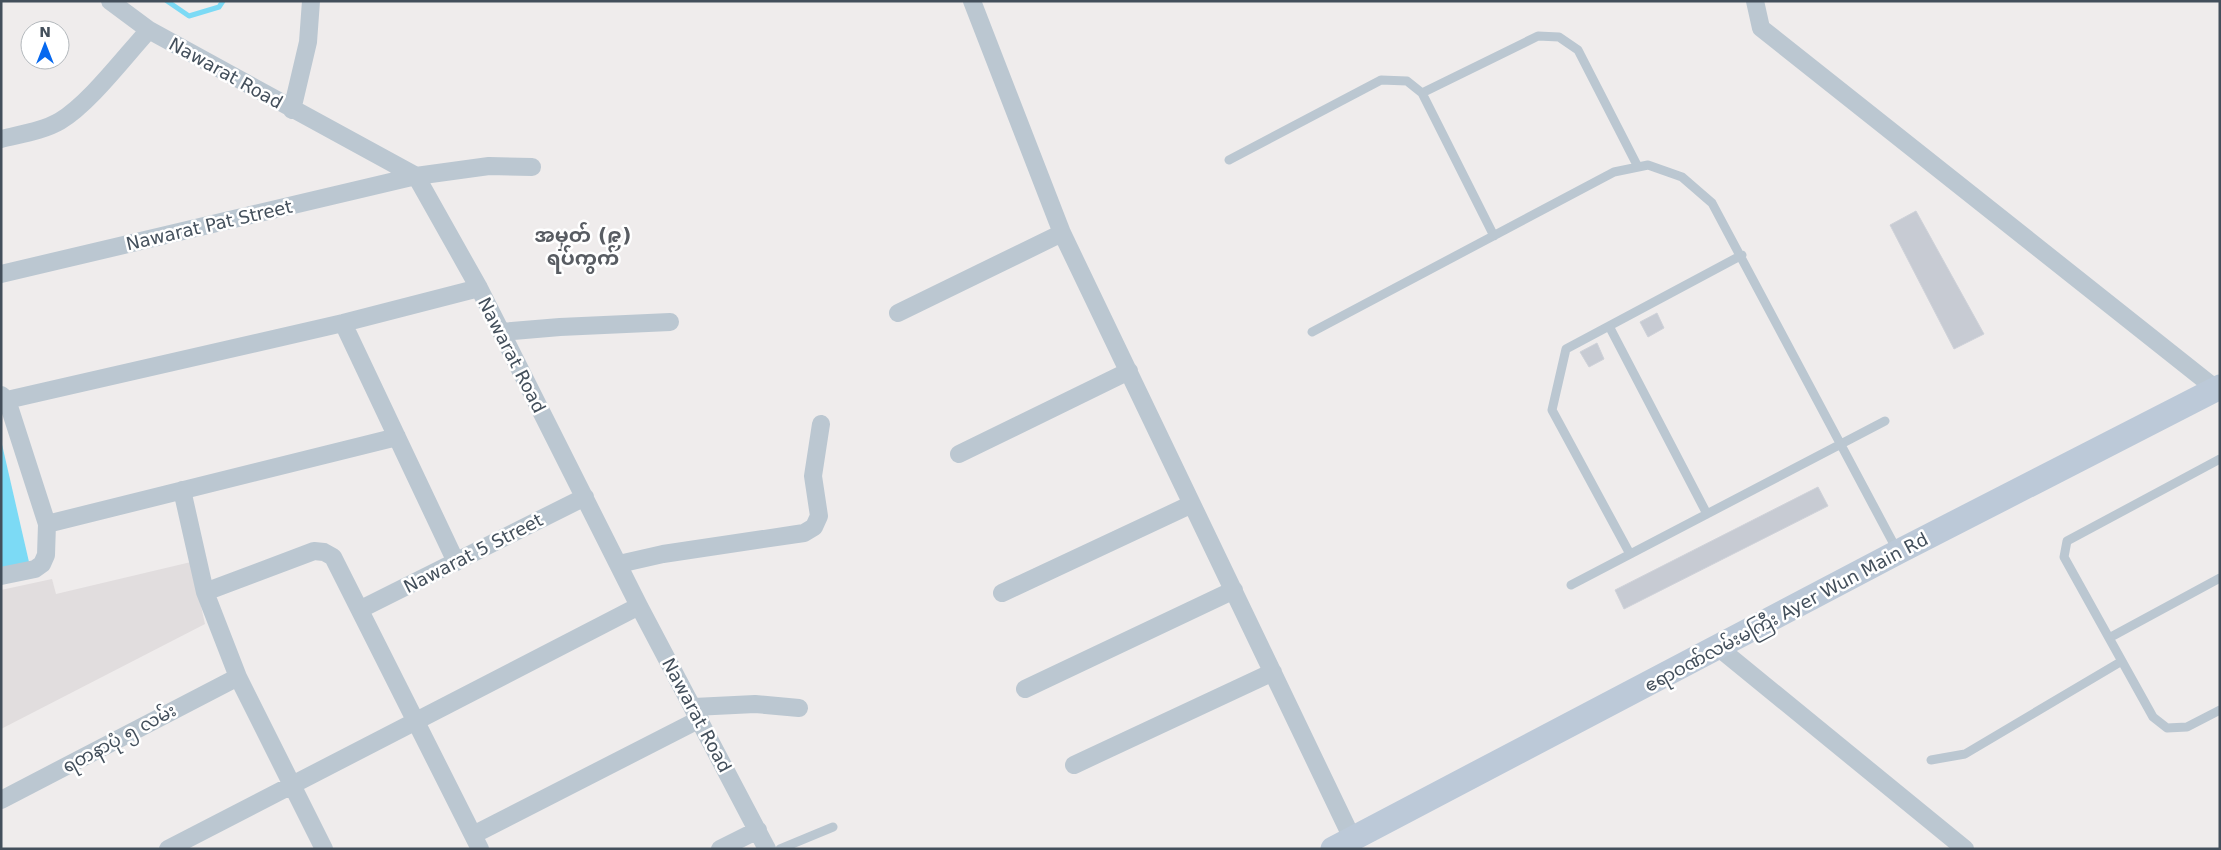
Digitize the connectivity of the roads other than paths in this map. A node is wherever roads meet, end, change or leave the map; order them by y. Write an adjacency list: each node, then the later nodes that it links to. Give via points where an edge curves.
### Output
1 (311, 1): 7 (street, via 308,42)
2 (972, 1): 13 (street)
3 (1755, 1): 25 (street, via 1761,28)
4 (122, 5): 5 (street, Nawarat Road)
5 (149, 30): 7 (street, Nawarat Road); 8 (street, via 77,109 60,121 38,130)
6 (1422, 94): 9 (lane, via 1407,81 1381,80); 11 (lane, via 1538,36 1559,37 1578,50); 14 (lane)
7 (292, 110): 12 (street, Nawarat Road)
8 (1, 139)
9 (1229, 160)
10 (532, 167): 12 (street, Nawarat Pat Street, via 489,166)
11 (1638, 167): 14 (lane, via 1614,172); 15 (lane, via 1648,165 1682,176 1712,203)
12 (416, 176): 16 (street, Nawarat Pat Street); 17 (street, Nawarat Road)
13 (1062, 232): 18 (street); 24 (street)
14 (1494, 236): 23 (lane)
15 (1742, 256): 21 (lane); 30 (lane)
16 (1, 274)
17 (478, 288): 20 (street); 22 (street, Nawarat Road)
18 (898, 313)
19 (670, 322): 22 (street)
20 (343, 323): 26 (street); 29 (street)
21 (1609, 326): 36 (lane); 39 (lane, via 1566,349 1552,410)
22 (501, 332): 34 (street, Nawarat Road)
23 (1312, 332)
24 (1129, 371): 31 (street); 35 (street)
25 (2218, 388): 38 (main road, ဧရာဝဏ်လမ်းမကြီး Ayer Wun Main Rd)
26 (4, 397): 37 (street)
27 (1885, 421): 30 (lane)
28 (821, 424): 41 (street, via 813,476 820,516 814,527 804,533 672,552)
29 (397, 437): 33 (street); 40 (street)
30 (1841, 444): 36 (lane); 38 (lane)
31 (959, 454)
32 (2220, 459): 50 (lane, via 2067,541 2064,557)
33 (182, 490): 37 (street); 46 (street)
34 (585, 497): 40 (street, Nawarat 5 Street); 41 (street, Nawarat Road)
35 (1192, 504): 45 (street); 47 (street)
36 (1707, 514): 39 (lane)
37 (47, 524): 42 (street, via 46,555 42,564 35,569)
38 (1898, 552): 51 (main road, ဧရာဝဏ်လမ်းမကြီး Ayer Wun Main Rd)
39 (1630, 554): 44 (lane)
40 (456, 562): 49 (street, Nawarat 5 Street)
41 (618, 564): 48 (street, Nawarat Road)
42 (1, 576)
43 (2220, 578): 50 (lane)
44 (1571, 585)
45 (1234, 590): 53 (street); 55 (street)
46 (206, 592): 49 (street, via 314,551 324,552 333,557); 54 (street)
47 (1002, 593)
48 (639, 606): 58 (street, Nawarat Road); 59 (street)
49 (361, 609): 59 (street)
50 (2109, 638): 52 (lane)
51 (1719, 648): 67 (main road, ဧရာဝဏ်လမ်းမကြီး Ayer Wun Main Rd); 73 (street)
52 (2122, 661): 57 (lane, via 2153,717 2167,728 2187,727); 60 (lane, via 1965,754)
53 (1273, 672): 61 (street); 67 (street)
54 (238, 677): 62 (street); 63 (street, ရတနာပုံ ၅ လမ်း)
55 (1025, 689)
56 (799, 708): 58 (street, via 755,704)
57 (2220, 710)
58 (697, 713): 65 (street, Nawarat Road); 66 (street)
59 (415, 721): 62 (street); 66 (street)
60 (1931, 760)
61 (1074, 765)
62 (292, 784): 68 (street); 69 (street)
63 (1, 800)
64 (833, 827): 72 (lane)
65 (758, 830): 70 (street); 71 (street, Nawarat Road)
66 (476, 842)
67 (1343, 844)
68 (168, 849)
69 (324, 849)
70 (720, 849)
71 (767, 849)
72 (780, 849)
73 (1964, 849)

